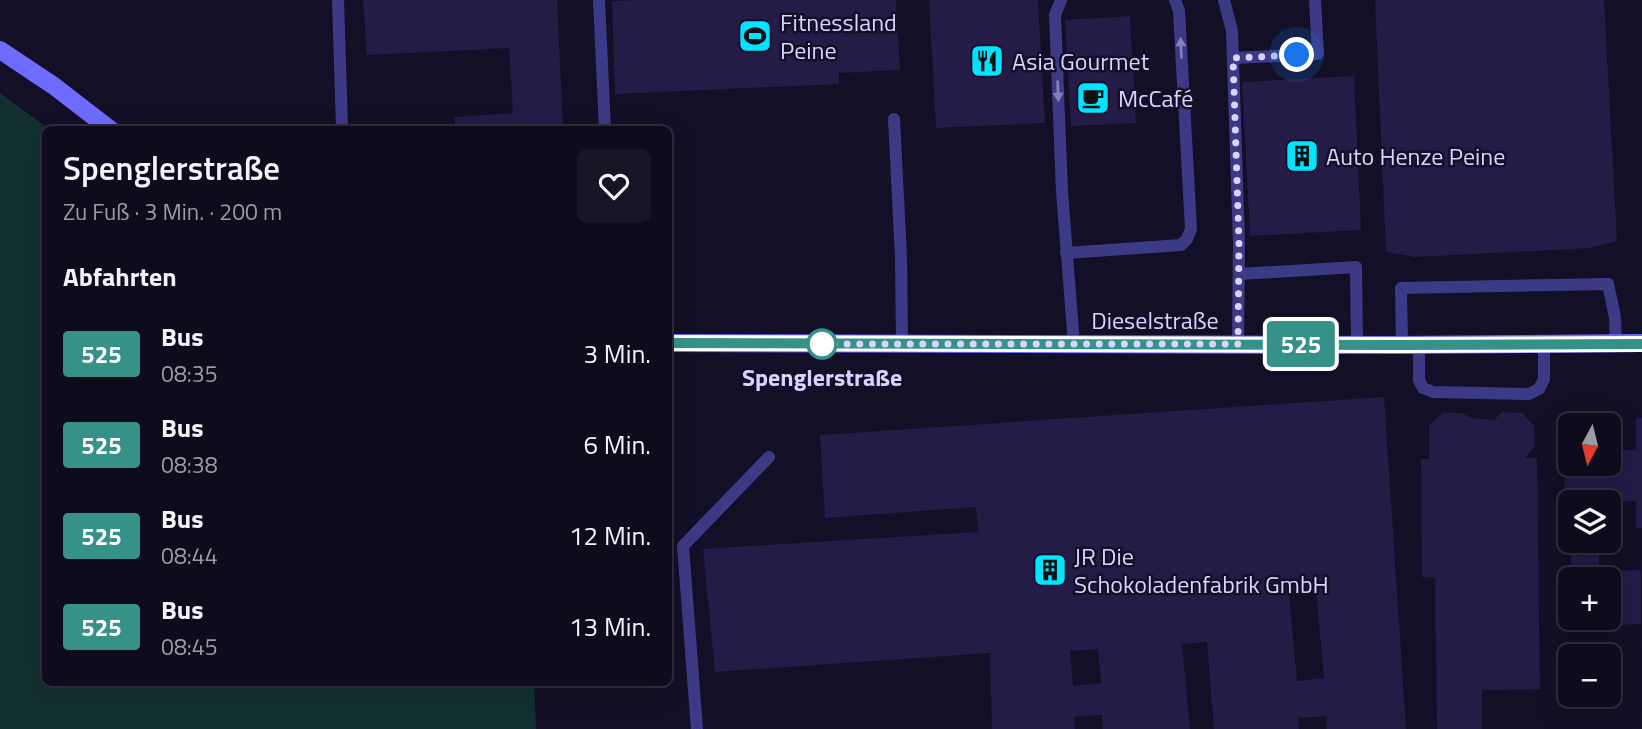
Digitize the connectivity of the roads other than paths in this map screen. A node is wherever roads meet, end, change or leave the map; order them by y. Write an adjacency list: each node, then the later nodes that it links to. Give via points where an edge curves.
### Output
1 (338, 0): 11 (lane)
2 (599, 0): 12 (lane)
3 (1061, 0): 13 (lane, one-way to 13, via 1055,15)
4 (1175, 0): 13 (lane, one-way to 4, via 1181,244 1187,239 1191,229 1188,165)
5 (1224, 0): 8 (lane)
6 (1315, 0): 8 (lane, via 1318,54)
7 (0, 50): 10 (street)
8 (1233, 58): 14 (lane)
9 (894, 120): 16 (lane)
10 (106, 126)
11 (342, 126)
12 (605, 126)
13 (1066, 253): 17 (lane)
14 (1239, 274): 18 (lane); 19 (lane, via 1356,267)
15 (672, 343): 16 (street, Dieselstraße)
16 (902, 344): 17 (street, Dieselstraße)
17 (1073, 344): 18 (street, Dieselstraße)
18 (1238, 344): 19 (street, Dieselstraße)
19 (1357, 344): 20 (street, Dieselstraße)
20 (1410, 344): 21 (lane, via 1401,288 1608,284); 23 (street, Dieselstraße); 23 (lane, via 1423,388 1529,394 1539,389 1544,379)
21 (1616, 344): 22 (street, Dieselstraße); 23 (street, Dieselstraße)
22 (1642, 344)
23 (1544, 345)
24 (769, 457): 25 (lane, via 682,546)
25 (698, 729)

